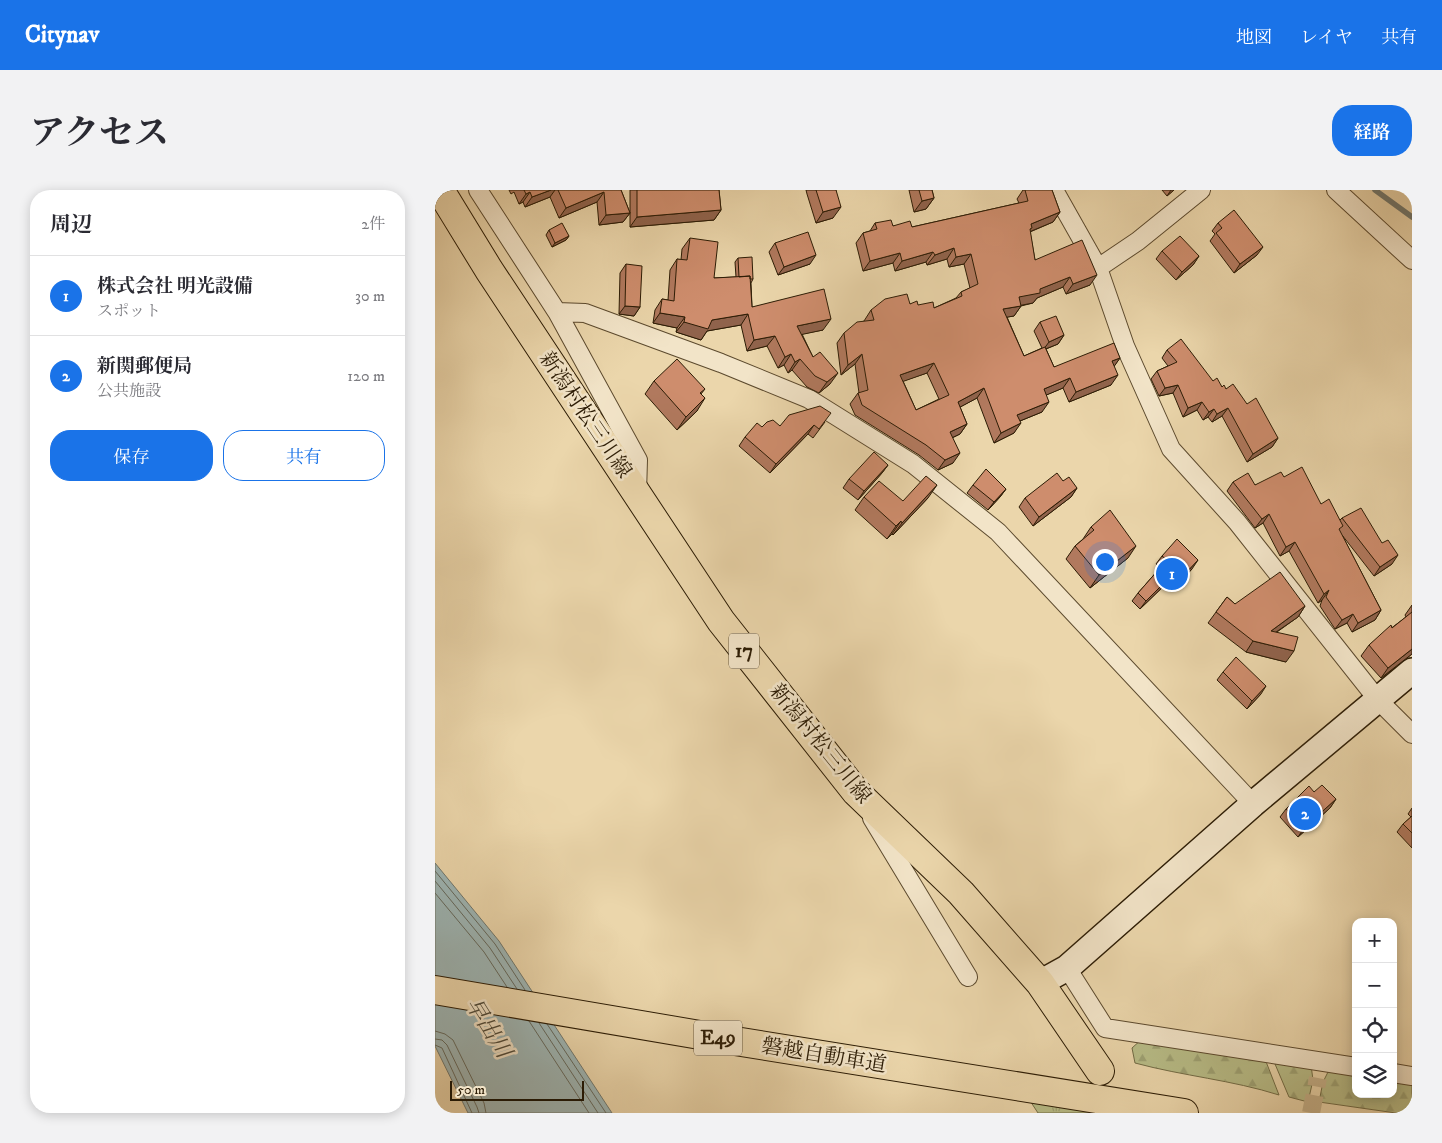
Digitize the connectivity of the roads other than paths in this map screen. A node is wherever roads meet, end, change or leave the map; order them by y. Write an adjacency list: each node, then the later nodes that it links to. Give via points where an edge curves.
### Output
1 (440, 190): 9 (main road, 新潟村松三川線 / 17, via 489,270)
2 (478, 190): 8 (street)
3 (1054, 190): 7 (street)
4 (1201, 190): 7 (street, via 1138,241)
5 (1336, 190): 6 (street)
6 (1412, 260)
7 (1098, 268): 11 (street, via 1125,346 1171,449 1237,522)
8 (557, 312): 9 (street, via 638,460); 14 (street, via 585,313 809,399 913,464 998,532)
9 (637, 493): 13 (main road, 新潟村松三川線 / 17, via 721,621)
10 (1412, 671): 11 (street)
11 (1378, 700): 12 (street); 14 (street)
12 (1412, 734)
13 (856, 792): 16 (street); 17 (main road, 新潟村松三川線 / 17, via 961,893)
14 (1253, 804): 15 (street)
15 (1067, 968): 17 (street); 19 (street, via 1105,1028 1319,1070)
16 (968, 977)
17 (1040, 983): 20 (main road, 新潟村松三川線 / 17)
18 (435, 990): 23 (main road, 磐越自動車道 / E49)
19 (1352, 1067)
20 (1100, 1071)
21 (1397, 1074): 22 (street)
22 (1412, 1076)
23 (1183, 1113)

